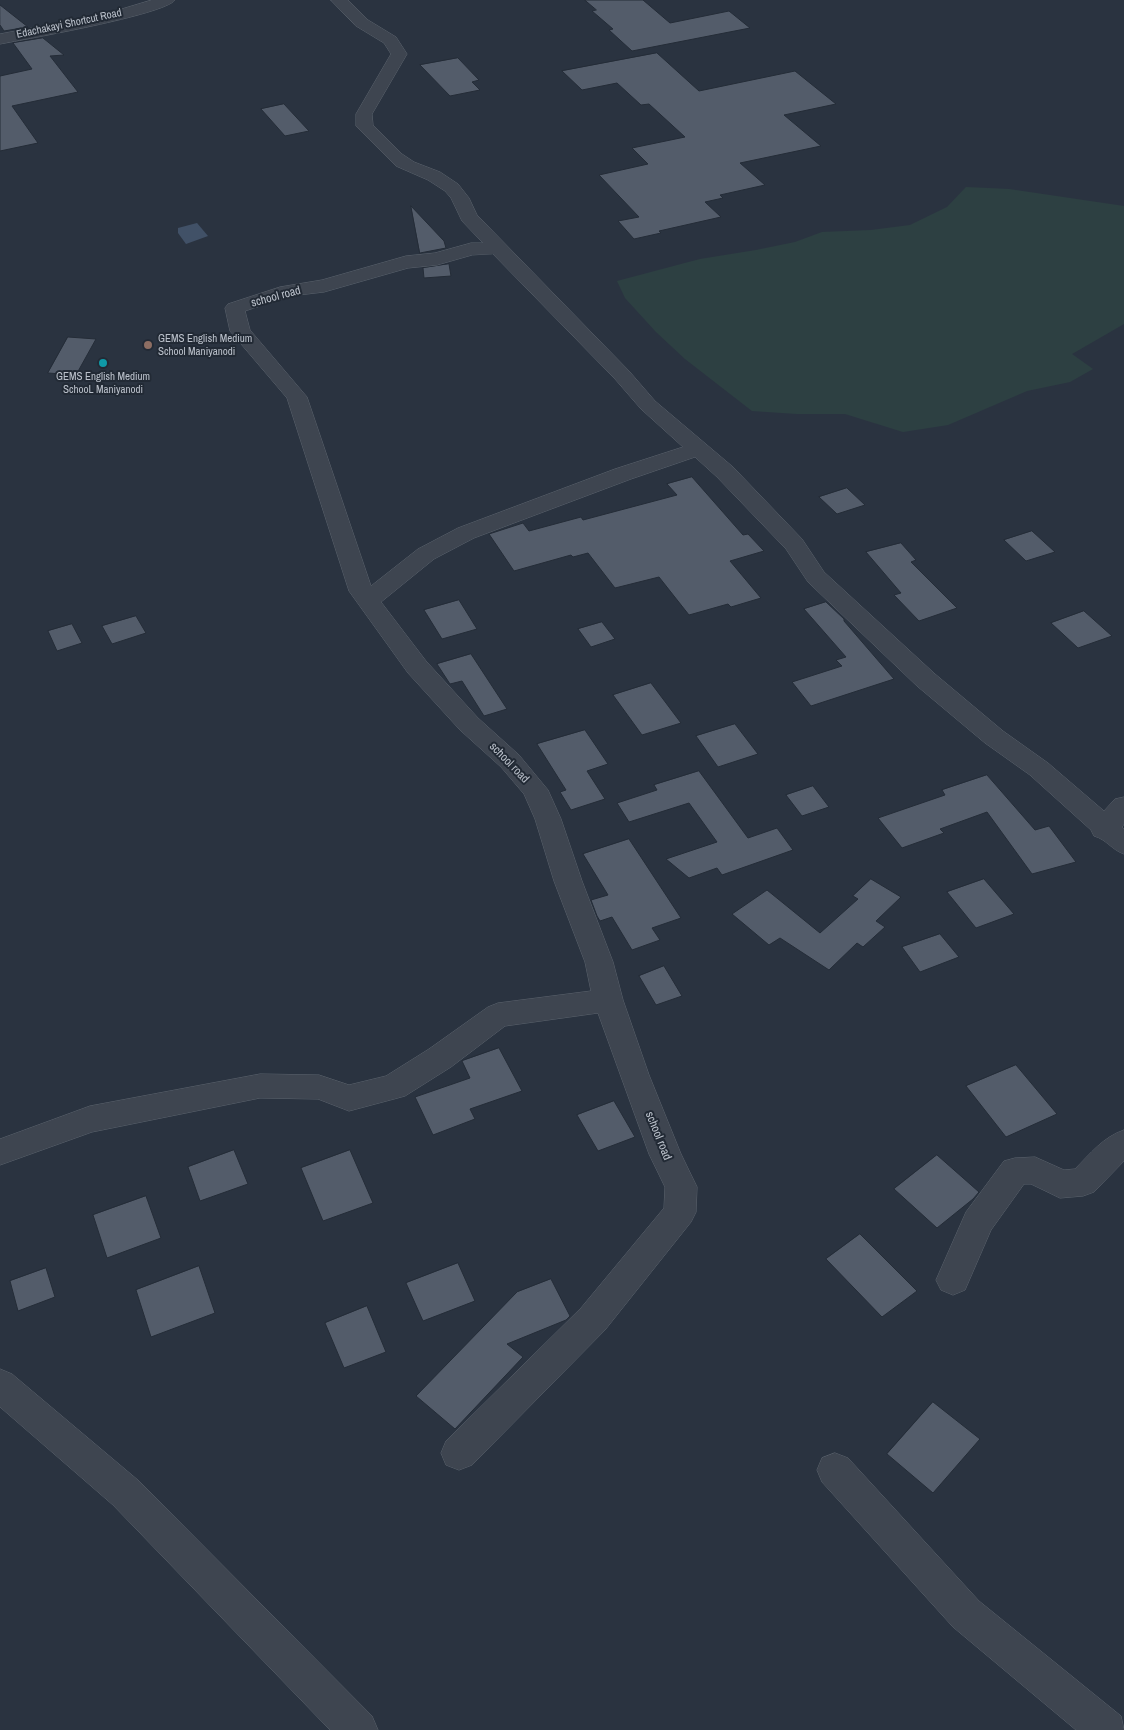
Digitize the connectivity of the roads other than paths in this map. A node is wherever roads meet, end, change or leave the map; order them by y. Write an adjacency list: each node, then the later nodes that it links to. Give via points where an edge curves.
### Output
1 (167, 0): 3 (street, Edachakayi Shortcut Road)
2 (339, 0): 4 (street, via 362,23 390,40 398,54 364,114 365,126 408,166 436,177 452,188 464,201 468,217)
3 (0, 39)
4 (498, 248): 5 (street, via 648,405); 6 (street, school road, via 406,262 235,308 240,331 296,397 361,591)
5 (699, 449): 6 (street, via 466,533 426,554); 8 (street, via 794,544 816,577 926,680 994,737 1039,769)
6 (368, 600): 9 (street, school road, via 416,667 535,790 599,962)
7 (1124, 806): 8 (street)
8 (1114, 836)
9 (608, 1000): 11 (street, via 498,1015 394,1088 349,1098 319,1087 260,1086 90,1119); 14 (street, school road, via 664,1154 681,1187 680,1212 594,1319)
10 (1124, 1143): 12 (street, via 1084,1182 1060,1184 1035,1170 1015,1171 978,1222)
11 (0, 1152)
12 (953, 1280)
13 (0, 1385): 16 (street, via 126,1493)
14 (459, 1453)
15 (835, 1470): 17 (street, via 966,1614)
16 (358, 1730)
17 (1107, 1730)

